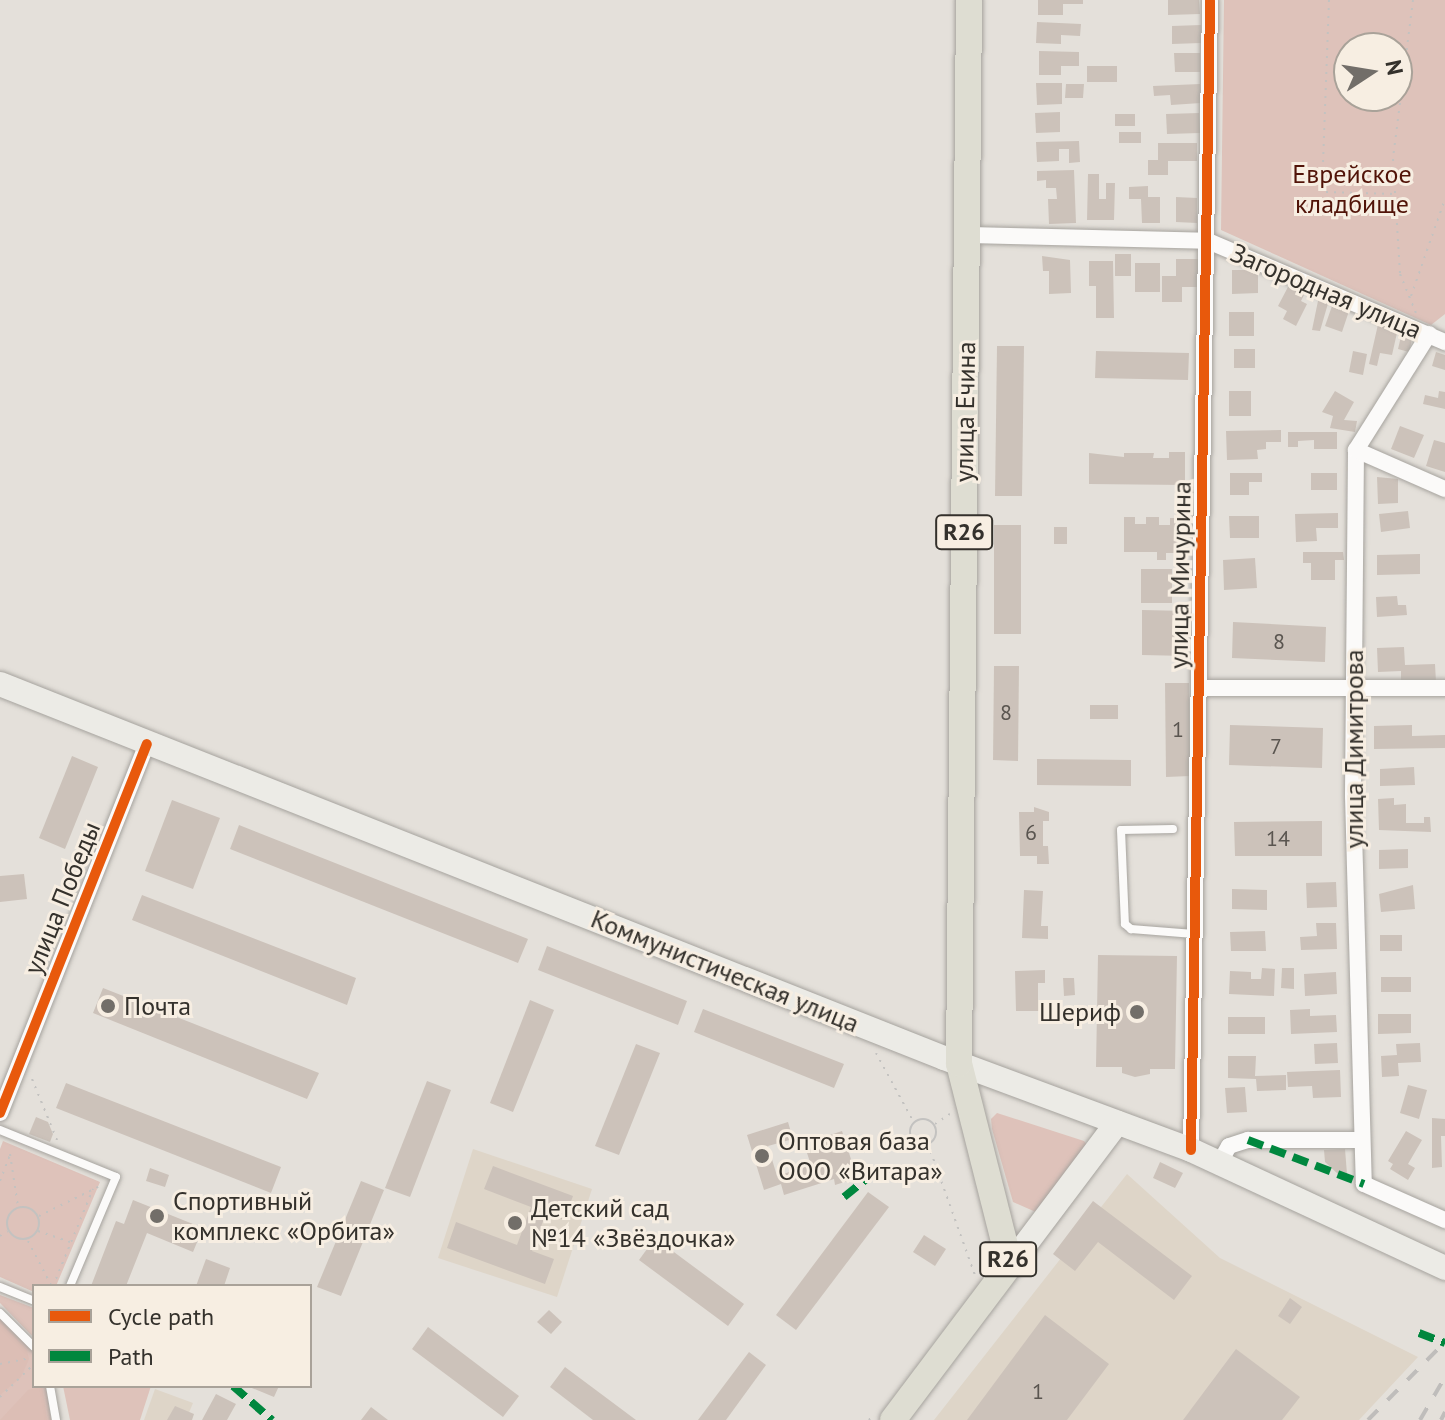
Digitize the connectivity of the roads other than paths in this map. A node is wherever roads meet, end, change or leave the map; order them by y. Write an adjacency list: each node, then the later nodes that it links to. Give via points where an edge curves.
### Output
1 (969, 0): 3 (main road, улица Ечина / R26)
2 (1210, 0): 4 (street, улица Мичурина)
3 (967, 235): 4 (street, Загородная улица); 16 (main road, улица Ечина / R26)
4 (1208, 241): 5 (street, Загородная улица); 11 (street, улица Мичурина)
5 (1427, 333): 6 (street, Загородная улица); 7 (street)
6 (1445, 342)
7 (1356, 450): 8 (street); 10 (street, улица Димитрова)
8 (1445, 489)
9 (0, 684): 13 (main road, Коммунистическая улица)
10 (1354, 687): 11 (street); 12 (street); 20 (street, улица Димитрова)
11 (1200, 688): 15 (street, улица Мичурина)
12 (1445, 688)
13 (147, 744): 16 (main road, Коммунистическая улица); 17 (street, улица Победы)
14 (1173, 829): 15 (lane, via 1121,830 1125,924 1131,929)
15 (1195, 935): 21 (street, улица Мичурина)
16 (959, 1064): 18 (main road, Коммунистическая улица); 24 (main road, R26)
17 (0, 1113)
18 (1117, 1123): 21 (main road, Коммунистическая улица); 24 (main road)
19 (0, 1130): 26 (lane, via 116,1177)
20 (1361, 1140): 22 (street, via 1248,1140 1229,1146); 23 (street, улица Димитрова, via 1364,1184)
21 (1191, 1150): 22 (main road, Коммунистическая улица)
22 (1220, 1162): 25 (main road, Коммунистическая улица)
23 (1445, 1220)
24 (1010, 1265): 33 (main road, R26)
25 (1445, 1268)
26 (71, 1284)
27 (0, 1287): 28 (lane)
28 (32, 1300)
29 (0, 1313): 30 (lane)
30 (32, 1345)
31 (50, 1388): 32 (lane)
32 (56, 1420)
33 (893, 1420)

